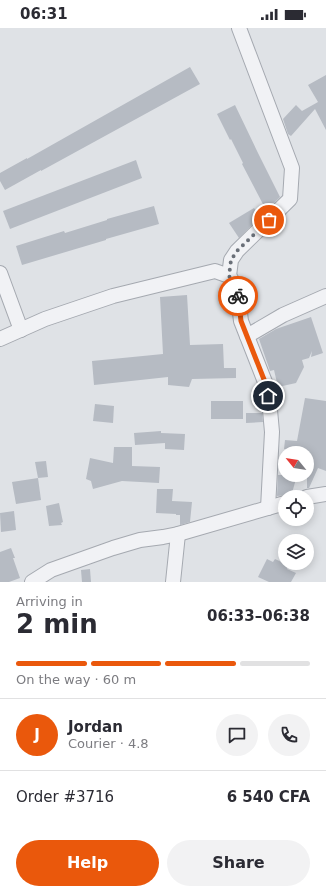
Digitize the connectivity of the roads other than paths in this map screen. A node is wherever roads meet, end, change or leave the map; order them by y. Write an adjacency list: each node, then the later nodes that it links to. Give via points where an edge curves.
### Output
1 (239, 28): 3 (street, via 292,168 290,199 237,251 231,260)
2 (0, 273): 5 (street)
3 (229, 276): 5 (street, via 215,271 113,296); 6 (street, via 237,288 241,321)
4 (326, 296): 6 (street, via 283,315)
5 (21, 330): 7 (street)
6 (247, 336): 11 (street, via 265,382 270,410 272,432)
7 (0, 339)
8 (326, 494): 9 (street)
9 (314, 496)
10 (278, 506): 11 (street)
11 (268, 508): 12 (street)
12 (178, 534): 13 (street, via 140,540 113,548 50,570); 14 (street)
13 (32, 582)
14 (173, 582)

